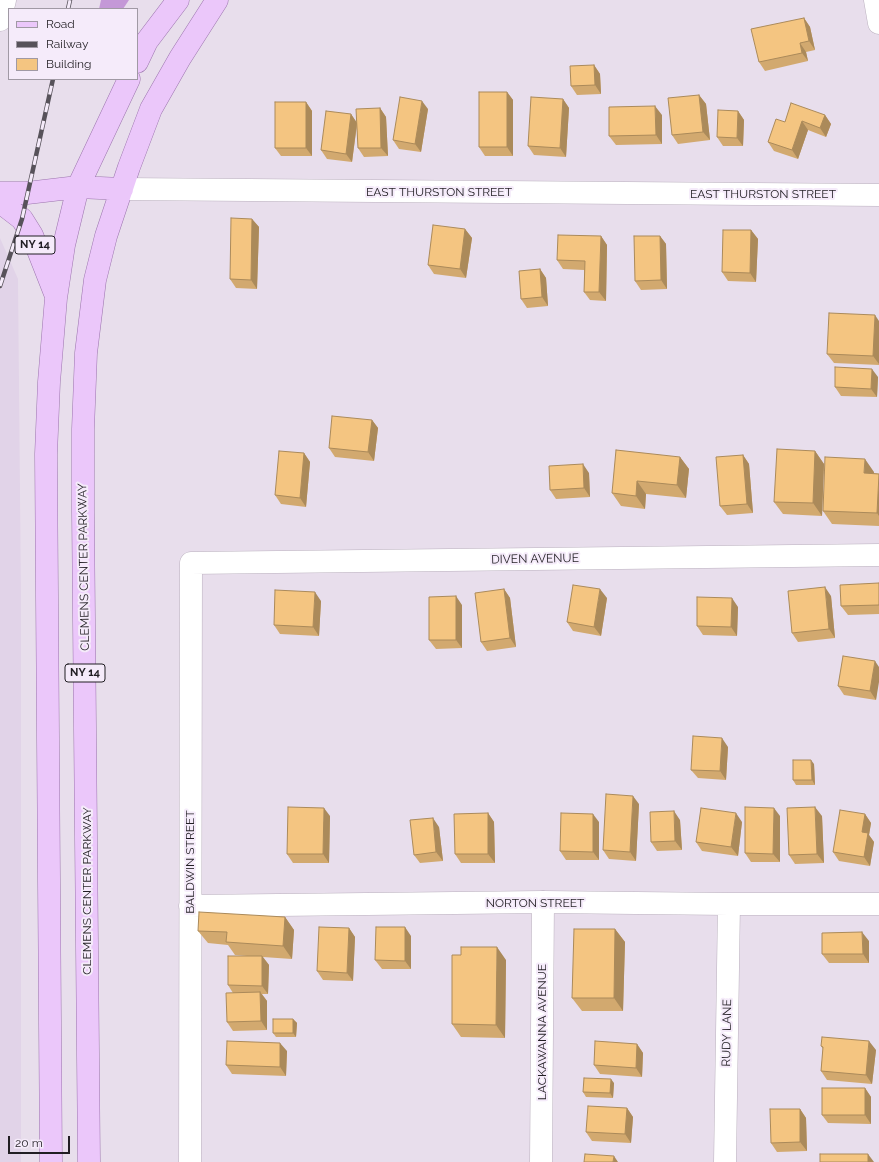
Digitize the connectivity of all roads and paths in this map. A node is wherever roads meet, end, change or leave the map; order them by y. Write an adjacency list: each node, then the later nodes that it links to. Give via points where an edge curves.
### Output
1 (6, 0): 5 (street)
2 (178, 0): 7 (main road, via 147,41)
3 (217, 0): 10 (main road, CLEMENS CENTER PARKWAY, via 151,109)
4 (875, 0): 6 (street)
5 (0, 20)
6 (879, 23)
7 (138, 60)
8 (129, 80): 9 (main road)
9 (78, 187): 10 (main road, EAST THURSTON STREET); 11 (main road, EAST THURSTON STREET, via 27,193); 14 (main road, NY 14, via 64,245)
10 (122, 189): 12 (street, EAST THURSTON STREET); 22 (main road, CLEMENS CENTER PARKWAY / NY 14, via 95,280 86,353 84,422)
11 (0, 193)
12 (879, 195)
13 (0, 202): 14 (main road, NY 14, via 22,219 32,235)
14 (56, 298): 21 (main road, NY 14, via 48,382 46,454)
15 (879, 555): 16 (street, DIVEN AVENUE)
16 (191, 563): 20 (street, BALDWIN STREET)
17 (543, 902): 18 (street, NORTON STREET); 20 (street, NORTON STREET); 24 (street, LACKAWANNA AVENUE)
18 (729, 904): 19 (street, NORTON STREET); 25 (street, RUDY LANE)
19 (879, 904)
20 (190, 906): 23 (street, BALDWIN STREET)
21 (51, 1162)
22 (89, 1162)
23 (190, 1162)
24 (541, 1162)
25 (725, 1162)

